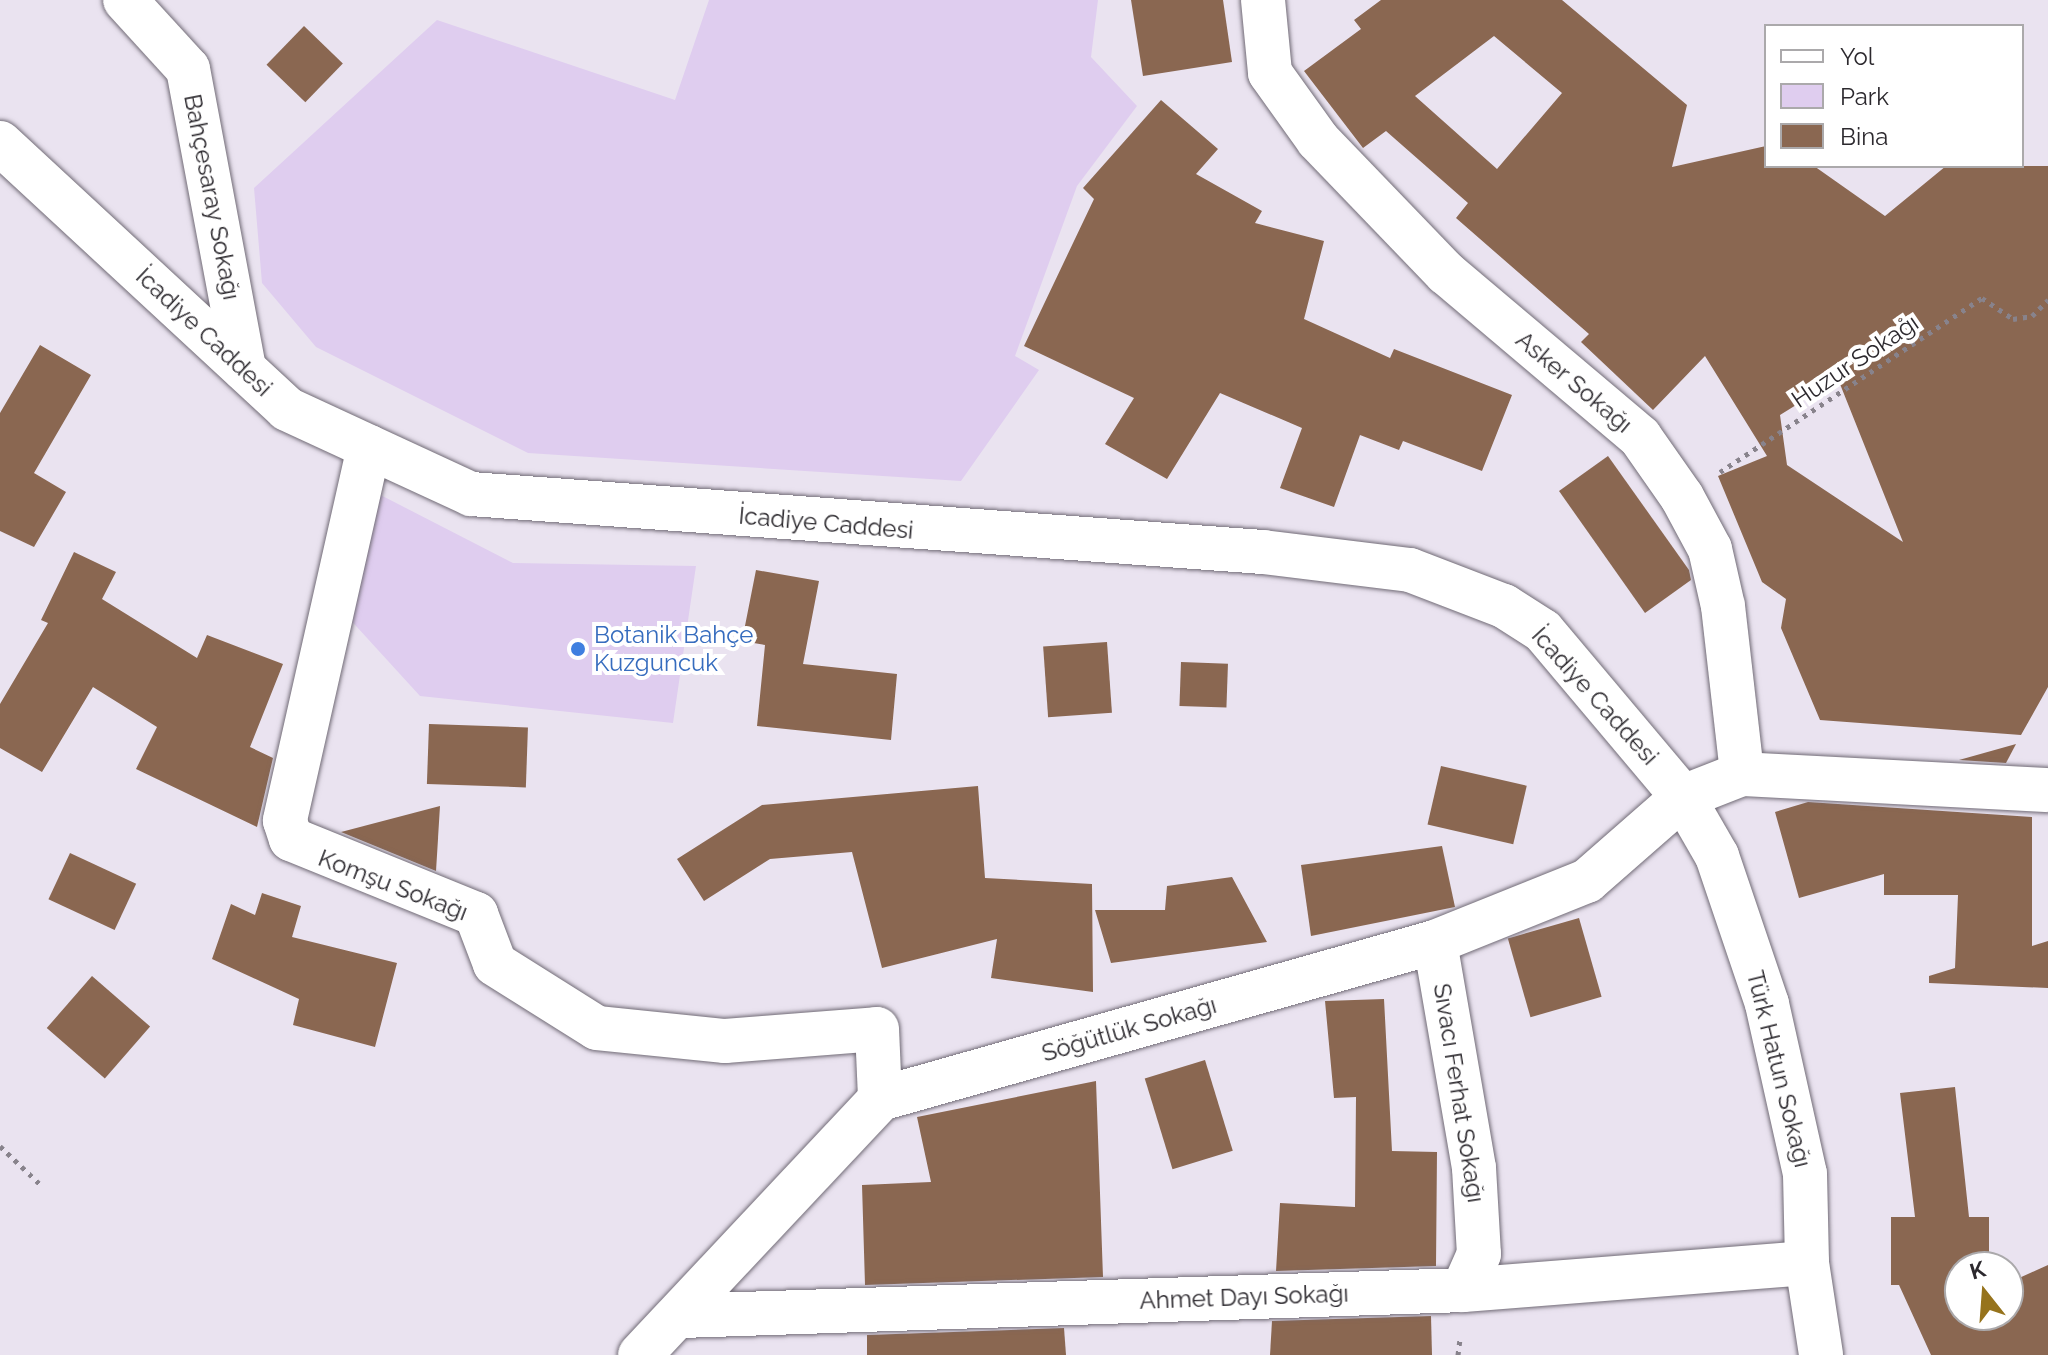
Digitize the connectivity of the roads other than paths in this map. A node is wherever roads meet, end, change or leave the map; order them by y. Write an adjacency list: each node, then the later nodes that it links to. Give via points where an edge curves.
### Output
1 (125, 0): 4 (street, Bahçesaray Sokağı, via 188,69)
2 (1263, 0): 6 (street, Asker Sokağı, via 1270,73 1318,140 1446,273 1640,437 1682,497 1710,549 1723,606)
3 (0, 143): 4 (street, İcadiye Caddesi)
4 (244, 369): 5 (street, İcadiye Caddesi, via 287,409)
5 (369, 447): 8 (street, İcadiye Caddesi, via 471,494 1263,552 1410,570 1504,606 1543,631); 10 (street, Komşu Sokağı, via 285,821 291,839 476,914 495,964 597,1028 725,1041 877,1029)
6 (1742, 774): 7 (street); 8 (street)
7 (2048, 790)
8 (1683, 797): 9 (street, Söğütlük Sokağı, via 1587,881); 11 (street, Türk Hatun Sokağı, via 1717,856 1767,1004 1805,1174)
9 (1435, 942): 10 (street, Söğütlük Sokağı); 12 (street, Sıvacı Ferhat Sokağı, via 1474,1168 1479,1254)
10 (880, 1099): 13 (street)
11 (1807, 1263): 12 (street, Ahmet Dayı Sokağı); 15 (street, Türk Hatun Sokağı)
12 (1463, 1290): 13 (street, Ahmet Dayı Sokağı)
13 (681, 1316): 14 (street)
14 (640, 1355)
15 (1821, 1355)

